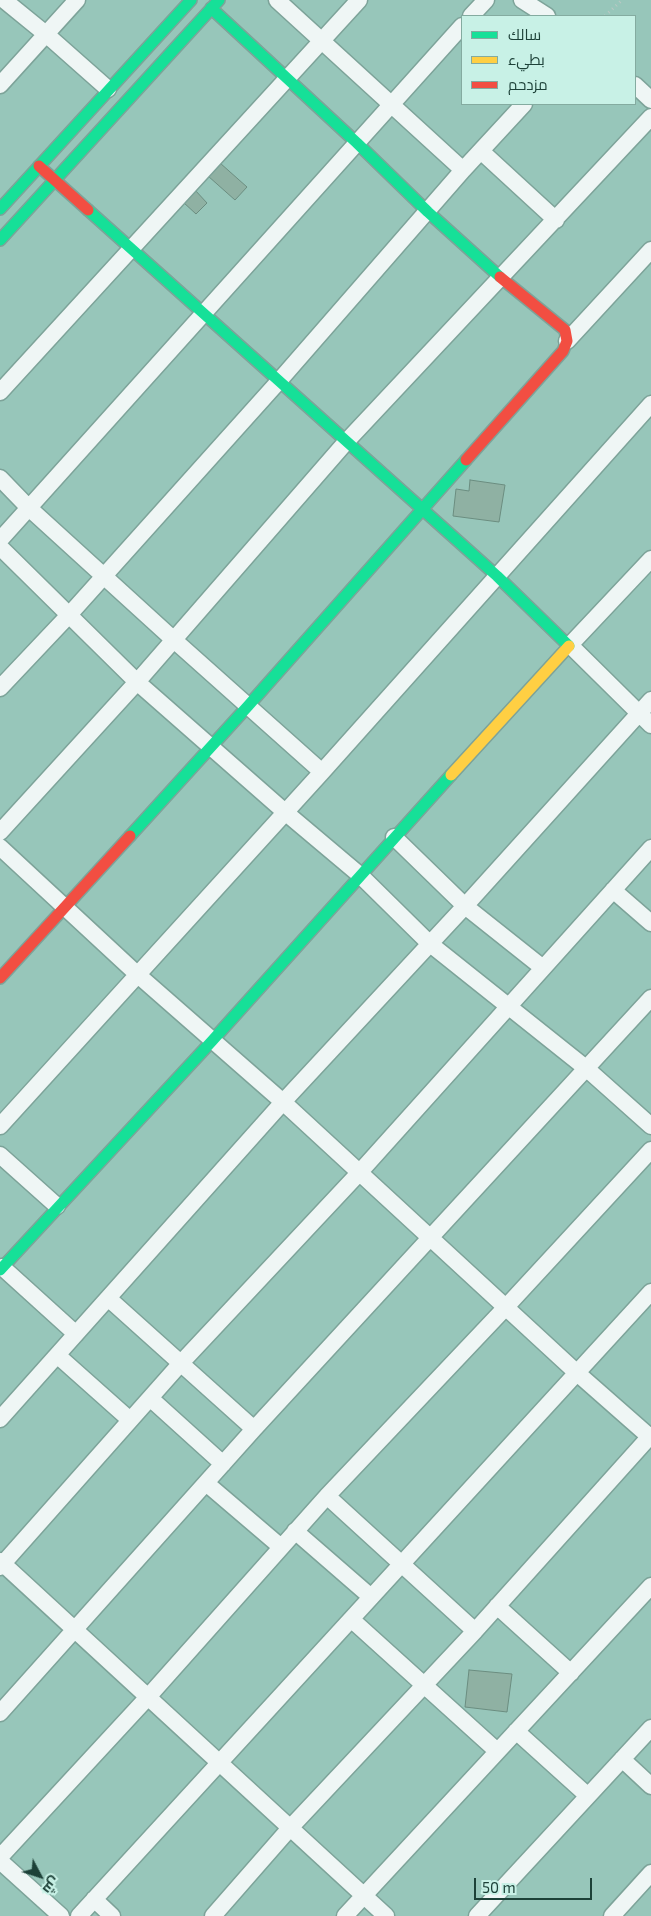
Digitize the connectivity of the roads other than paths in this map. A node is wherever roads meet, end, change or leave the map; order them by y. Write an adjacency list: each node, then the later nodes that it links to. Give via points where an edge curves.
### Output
1 (4, 0): 12 (street)
2 (77, 0): 12 (street)
3 (191, 0): 17 (street)
4 (277, 0): 13 (street)
5 (360, 0): 13 (street)
6 (486, 0): 9 (street)
7 (522, 0): 10 (street)
8 (215, 4): 14 (street); 26 (street)
9 (472, 15)
10 (545, 15)
11 (461, 27): 19 (street)
12 (47, 35): 15 (street); 17 (street)
13 (322, 40): 14 (street); 19 (street)
14 (287, 78): 22 (street); 31 (street)
15 (0, 85)
16 (636, 86): 18 (street)
17 (108, 89): 24 (street)
18 (651, 100)
19 (391, 105): 22 (street); 25 (street)
20 (523, 105): 23 (street)
21 (651, 117): 29 (street)
22 (357, 143): 28 (street); 34 (street)
23 (482, 152): 25 (street); 29 (street)
24 (39, 166): 26 (street); 27 (street)
25 (463, 170): 28 (street)
26 (54, 180): 30 (street); 31 (street)
27 (0, 209)
28 (428, 212): 33 (street); 36 (street)
29 (556, 220): 33 (street)
30 (0, 240)
31 (130, 248): 34 (street); 37 (street)
32 (651, 250): 35 (street)
33 (501, 278): 35 (street, via 565,330); 39 (street)
34 (204, 314): 36 (street); 41 (street)
35 (567, 341): 42 (street, via 563,351)
36 (279, 382): 39 (street); 46 (street)
37 (0, 392)
38 (651, 404): 47 (street)
39 (346, 442): 42 (street); 49 (street)
40 (0, 478): 41 (street)
41 (29, 508): 43 (street); 46 (street)
42 (421, 509): 47 (street); 54 (street)
43 (0, 540)
44 (0, 547): 48 (street)
45 (651, 560): 50 (street)
46 (103, 575): 48 (street); 49 (street)
47 (497, 576): 50 (street); 58 (street)
48 (69, 614): 51 (street); 52 (street)
49 (174, 640): 51 (street); 54 (street)
50 (570, 645): 55 (street); 61 (street)
51 (137, 682): 57 (street); 60 (street)
52 (0, 688)
53 (651, 700): 55 (street)
54 (248, 706): 57 (street); 58 (street)
55 (639, 713): 56 (street); 66 (street)
56 (651, 725)
57 (210, 746): 59 (street); 67 (street)
58 (322, 772): 59 (street)
59 (285, 812): 64 (street); 71 (street)
60 (0, 832)
61 (394, 837): 64 (street); 66 (street)
62 (0, 847): 67 (street)
63 (651, 848): 65 (street)
64 (361, 876): 69 (street); 75 (street)
65 (613, 890): 68 (street); 70 (street)
66 (465, 906): 69 (street); 70 (street)
67 (64, 907): 71 (street); 72 (street)
68 (651, 924)
69 (429, 942): 74 (street); 77 (street)
70 (543, 968): 74 (street)
71 (138, 975): 75 (street); 78 (street)
72 (0, 978)
73 (651, 998): 76 (street)
74 (509, 1006): 76 (street); 82 (street)
75 (212, 1041): 77 (street); 83 (street)
76 (587, 1069): 79 (street); 84 (street)
77 (282, 1102): 82 (street); 87 (street)
78 (0, 1126)
79 (651, 1126)
80 (651, 1150): 88 (street)
81 (0, 1155): 83 (street)
82 (359, 1173): 84 (street); 91 (street)
83 (57, 1206): 85 (street)
84 (430, 1238): 88 (street); 96 (street)
85 (1, 1269): 89 (street)
86 (651, 1292): 92 (street)
87 (108, 1298): 89 (street); 91 (street)
88 (506, 1307): 92 (street); 100 (street)
89 (76, 1334): 90 (street)
90 (57, 1355): 94 (street); 95 (street)
91 (181, 1363): 93 (street); 96 (street)
92 (576, 1372): 97 (street); 103 (street)
93 (150, 1398): 95 (street); 98 (street)
94 (0, 1419)
95 (130, 1420): 104 (street)
96 (254, 1429): 98 (street)
97 (650, 1437): 107 (street)
98 (223, 1464): 99 (street)
99 (206, 1483): 102 (street); 109 (street)
100 (327, 1496): 101 (street); 103 (street)
101 (295, 1531): 102 (street); 106 (street)
102 (281, 1547): 113 (street)
103 (402, 1563): 106 (street); 110 (street)
104 (1, 1564): 109 (street)
105 (651, 1586): 111 (street)
106 (371, 1598): 108 (street)
107 (497, 1606): 110 (street); 111 (street)
108 (351, 1619): 112 (street); 119 (street)
109 (75, 1630): 113 (street); 114 (street)
110 (475, 1631): 112 (street)
111 (570, 1673): 116 (street)
112 (424, 1686): 117 (street); 122 (street)
113 (148, 1697): 119 (street); 123 (street)
114 (0, 1713)
115 (651, 1728): 118 (street)
116 (516, 1731): 117 (street); 121 (street)
117 (497, 1751): 126 (street)
118 (622, 1759): 120 (street); 121 (street)
119 (221, 1763): 122 (street); 127 (street)
120 (651, 1786)
121 (588, 1796): 134 (street)
122 (290, 1828): 126 (street); 131 (street)
123 (0, 1857)
124 (0, 1861): 128 (street)
125 (651, 1873): 135 (street)
126 (363, 1896): 132 (street); 133 (street)
127 (94, 1899): 129 (street); 130 (street)
128 (60, 1916)
129 (79, 1916)
130 (112, 1916)
131 (213, 1916)
132 (345, 1916)
133 (386, 1916)
134 (477, 1916)
135 (612, 1916)

